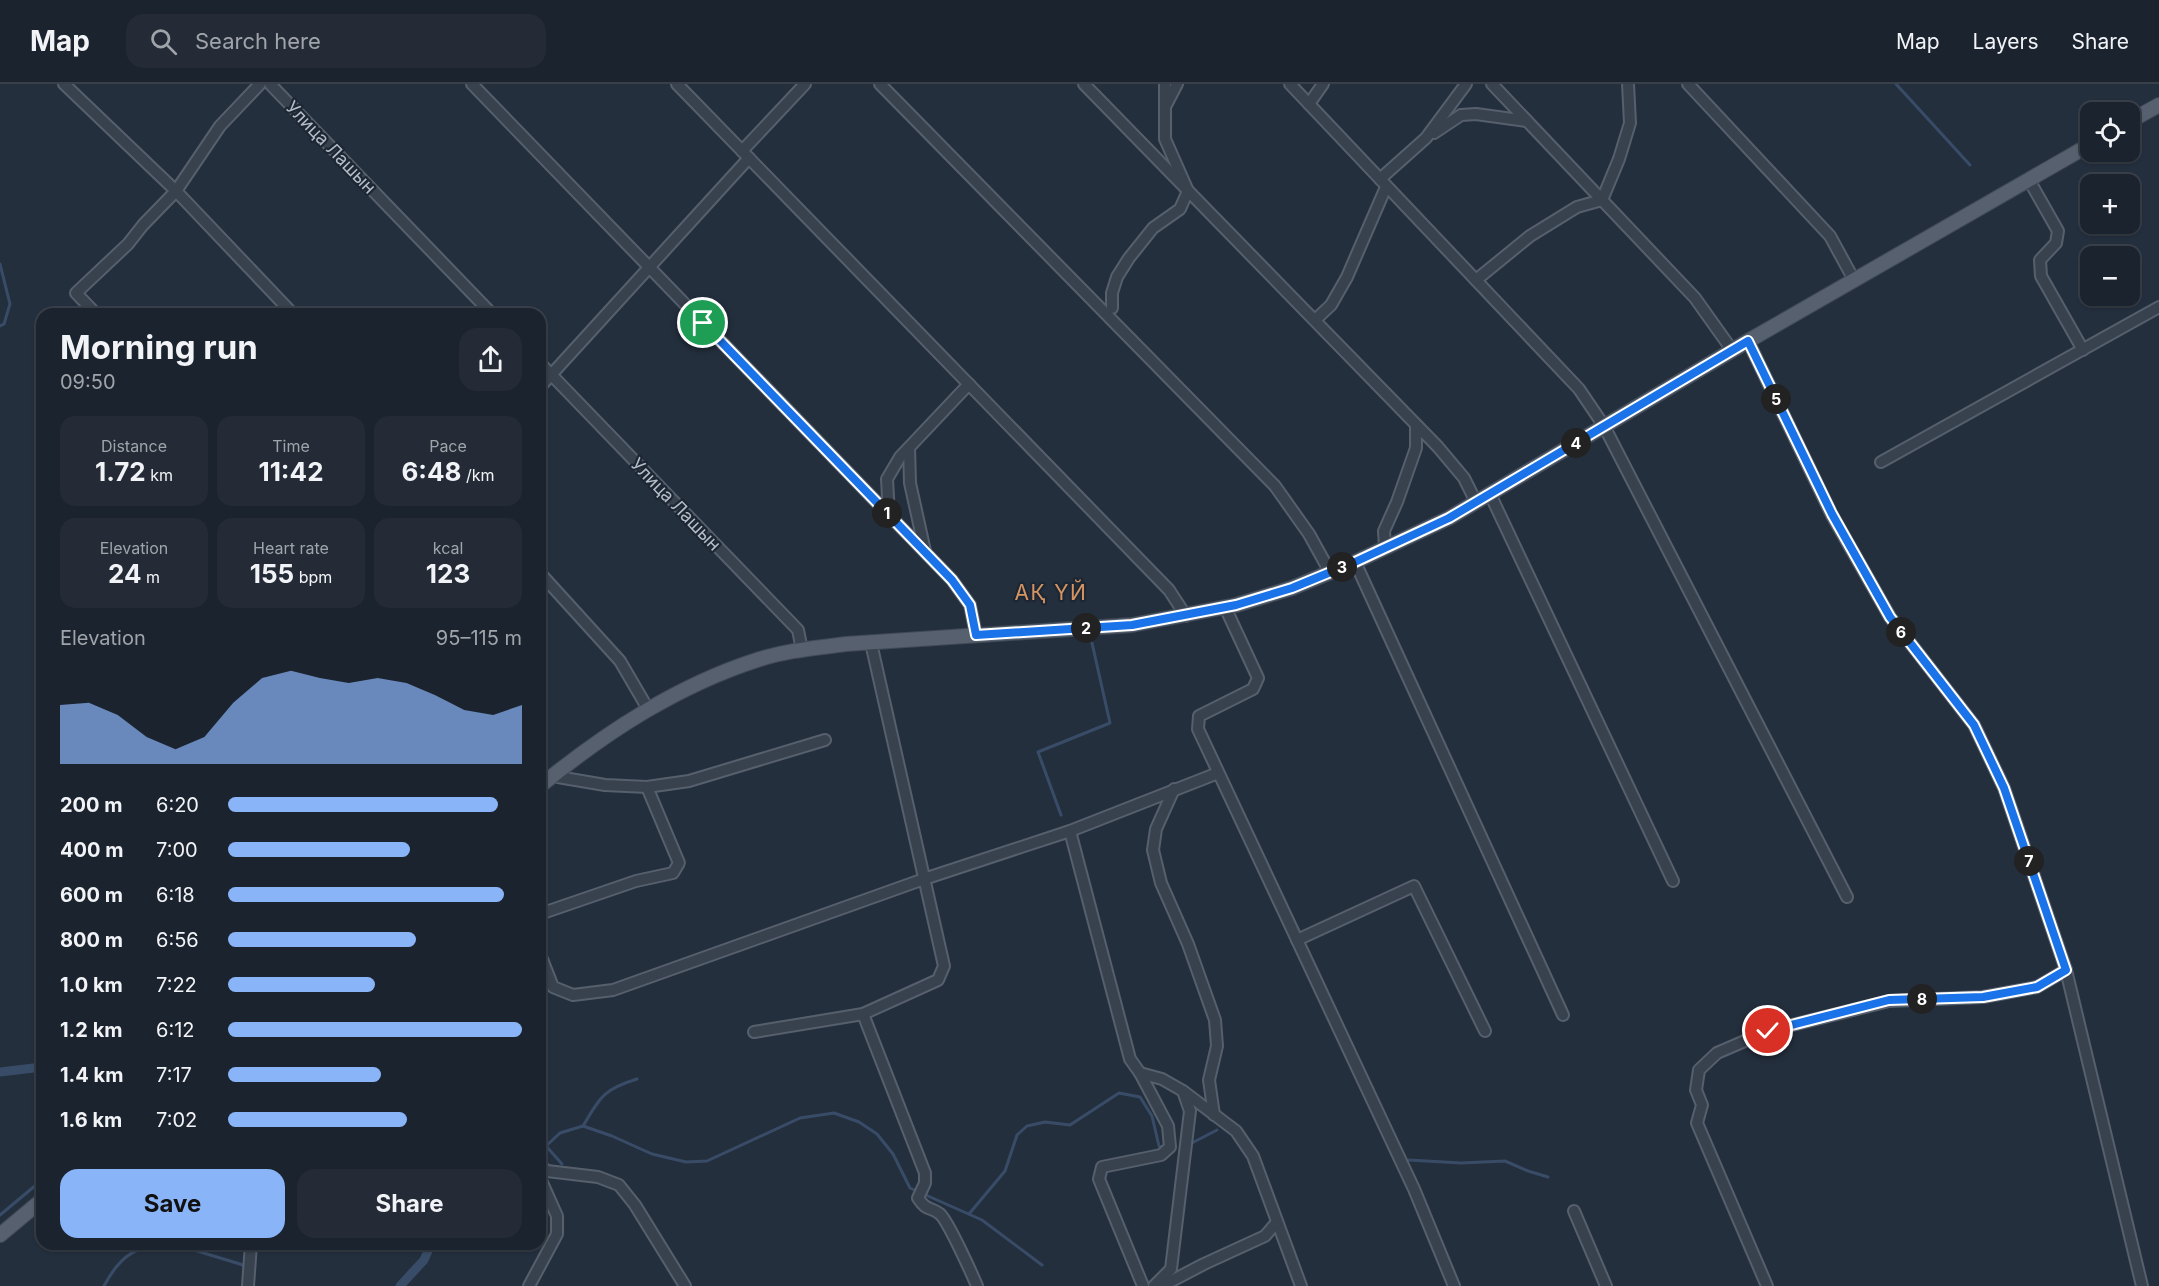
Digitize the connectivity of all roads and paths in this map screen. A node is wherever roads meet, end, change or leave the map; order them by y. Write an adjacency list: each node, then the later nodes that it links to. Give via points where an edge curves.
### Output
1 (64, 84): 30 (street)
2 (260, 84): 30 (street, via 220,126)
3 (270, 84): 39 (street, Улица Лашын)
4 (472, 84): 33 (street)
5 (677, 84): 26 (street)
6 (805, 84): 26 (street)
7 (880, 84): 59 (street, via 1275,486)
8 (1084, 84): 27 (street)
9 (1165, 84): 20 (street)
10 (1177, 84): 20 (street)
11 (1290, 84): 18 (street)
12 (1323, 84): 18 (street)
13 (1466, 84): 23 (street)
14 (1492, 84): 17 (street)
15 (1628, 84): 32 (street, via 1630,123)
16 (1688, 84): 35 (street, via 1830,236)
17 (1503, 88): 22 (street)
18 (1308, 104): 29 (street)
19 (2159, 105): 21 (main road)
20 (1164, 111): 24 (street)
21 (2140, 115)
22 (1527, 121): 23 (street, via 1461,115); 32 (street)
23 (1426, 138): 29 (street)
24 (1165, 139): 27 (street); 31 (street)
25 (2080, 150): 28 (main road)
26 (745, 154): 33 (street); 48 (street)
27 (1158, 160): 31 (street)
28 (2029, 180): 35 (main road); 44 (street, via 2058,231 2056,243 2040,260 2041,276)
29 (1383, 183): 34 (street); 41 (street, via 1347,277 1331,305)
30 (176, 190): 37 (street, via 128,244 76,293); 38 (street)
31 (1188, 191): 40 (street, via 1180,209 1153,228 1123,267 1112,293); 41 (street)
32 (1602, 200): 34 (street, via 1577,207 1530,236); 43 (street, via 1695,298)
33 (649, 267): 46 (street); 55 (street)
34 (1476, 280): 50 (street, via 1579,389)
35 (1854, 280): 42 (main road)
36 (2159, 307): 44 (street)
37 (90, 308)
38 (287, 308)
39 (486, 308)
40 (1112, 308)
41 (1315, 320): 49 (street)
42 (1748, 341): 43 (main road); 80 (street, via 1832,514 1890,617 1974,725 2004,788)
43 (1732, 350): 50 (main road)
44 (2083, 350): 52 (street)
45 (546, 369): 46 (street, Улица Лашын)
46 (551, 374): 47 (street); 65 (street, Улица Лашын, via 798,630)
47 (546, 380)
48 (969, 384): 51 (street); 62 (street, via 1168,590)
49 (1416, 425): 54 (street, via 1464,478); 56 (street, via 1416,448 1384,531)
50 (1604, 426): 53 (main road); 76 (street)
51 (909, 448): 55 (street, via 887,479); 57 (street, via 910,483)
52 (1881, 462)
53 (1490, 494): 54 (main road); 75 (street)
54 (1476, 502): 56 (main road)
55 (889, 515): 57 (street)
56 (1385, 547): 58 (main road)
57 (925, 553): 63 (street, via 970,605)
58 (1355, 562): 59 (main road); 82 (street)
59 (1330, 572): 61 (main road, via 1292,588)
60 (546, 580): 66 (street, via 620,661)
61 (1225, 607): 62 (main road); 68 (street, via 1257,678 1253,688 1199,716 1198,729)
62 (1186, 616): 63 (main road, via 1132,625)
63 (976, 635): 64 (main road)
64 (870, 643): 65 (main road); 74 (street)
65 (802, 650): 66 (main road, via 762,658 721,673)
66 (648, 709): 69 (main road)
67 (825, 740): 71 (street, via 689,781)
68 (1218, 773): 72 (street); 78 (street)
69 (552, 776): 70 (main road); 71 (street)
70 (546, 781)
71 (647, 788): 77 (street, via 679,863 673,873 636,881)
72 (1174, 789): 73 (street); 87 (street, via 1156,829 1153,850 1161,882 1215,1020 1217,1046 1209,1080)
73 (1070, 831): 74 (street); 85 (street, via 1130,1059)
74 (924, 879): 79 (street, via 613,990 573,995 553,987); 81 (street, via 944,966 938,980)
75 (1673, 881)
76 (1847, 897)
77 (546, 912)
78 (1297, 940): 83 (street, via 1414,886); 103 (street, via 1414,1189)
79 (546, 969)
80 (2066, 970): 105 (street, via 2037,987 1983,997 1889,1000 1768,1031 1717,1053 1699,1070 1696,1090 1702,1106 1697,1123); 106 (street)
81 (863, 1014): 84 (street); 98 (street, via 925,1173 918,1198 925,1208 941,1215)
82 (1563, 1015)
83 (1485, 1031)
84 (754, 1032)
85 (1140, 1073): 86 (street); 99 (street, via 1168,1126 1170,1147 1161,1155 1102,1167 1100,1179)
86 (1184, 1091): 87 (street); 100 (street, via 1190,1111 1171,1269)
87 (1214, 1114): 92 (street, via 1236,1131 1253,1156)
88 (546, 1170): 97 (street, via 598,1177 619,1185)
89 (546, 1192): 96 (street, via 556,1216 557,1234)
90 (36, 1205): 93 (main road)
91 (1574, 1211): 104 (street)
92 (1277, 1222): 101 (street, via 1265,1236); 102 (street)
93 (0, 1235)
94 (251, 1250): 95 (street)
95 (248, 1286)
96 (529, 1286)
97 (685, 1286)
98 (977, 1286)
99 (1143, 1286)
100 (1155, 1286)
101 (1162, 1286)
102 (1301, 1286)
103 (1454, 1286)
104 (1606, 1286)
105 (1767, 1286)
106 (2142, 1286)

